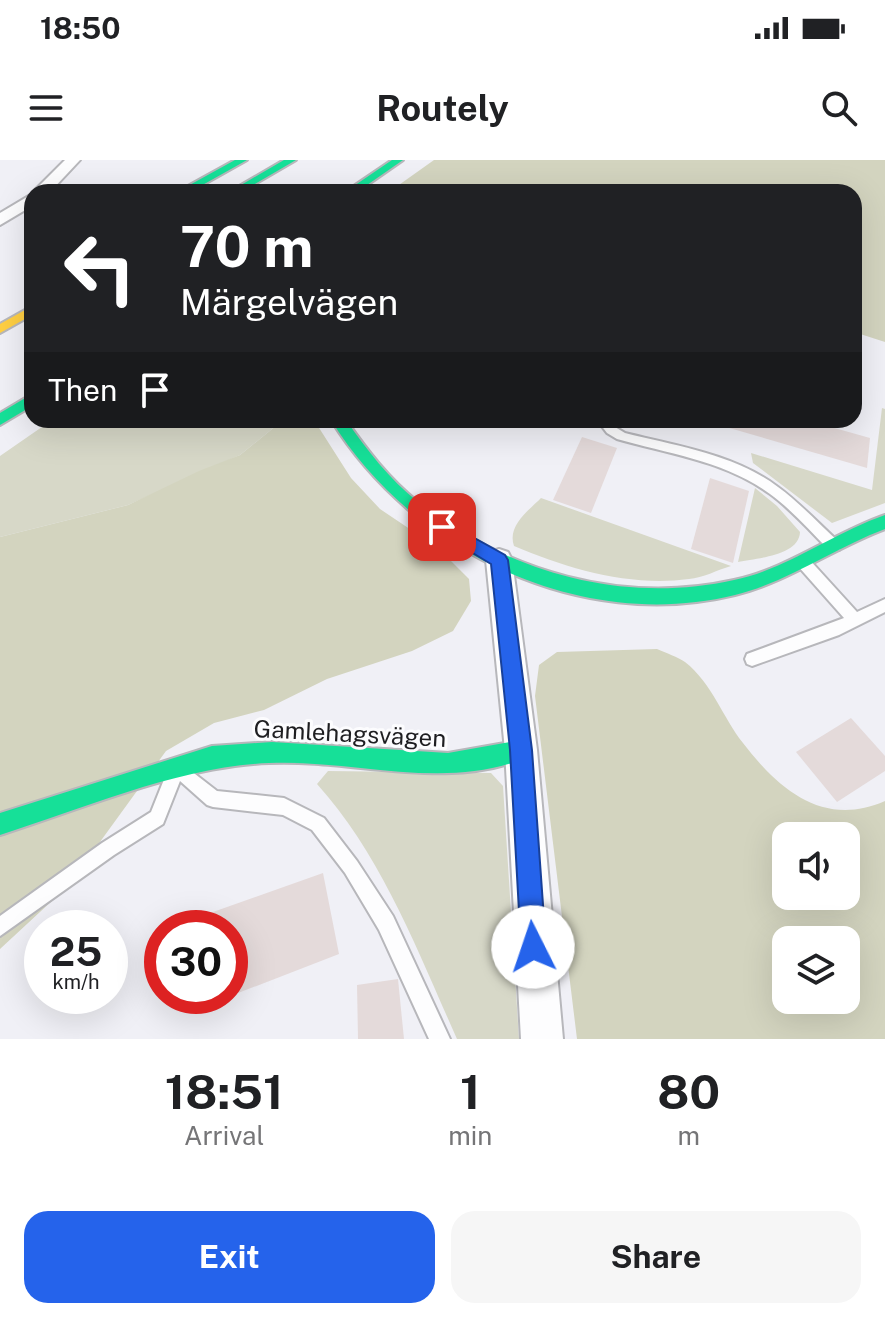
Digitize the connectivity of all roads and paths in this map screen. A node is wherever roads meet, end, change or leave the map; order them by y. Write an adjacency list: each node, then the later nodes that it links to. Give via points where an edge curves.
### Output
1 (73, 160): 5 (street)
2 (242, 160): 6 (main road)
3 (291, 160): 7 (main road)
4 (398, 160): 8 (main road)
5 (49, 184)
6 (197, 184)
7 (248, 184)
8 (362, 184)
9 (24, 204): 10 (street)
10 (0, 220)
11 (24, 315): 12 (main road)
12 (0, 329)
13 (24, 404): 14 (main road)
14 (0, 420)
15 (342, 428): 19 (main road, via 380,478 442,527)
16 (609, 428): 18 (lane, via 755,478)
17 (885, 522): 18 (main road)
18 (834, 546): 20 (main road)
19 (499, 560): 20 (main road, via 557,582 665,599 736,587); 24 (street)
20 (802, 561): 22 (lane)
21 (885, 605): 22 (lane)
22 (855, 620): 23 (lane)
23 (752, 659)
24 (521, 750): 25 (main road, Gamlehagsvägen, via 450,764 283,749 243,751); 29 (street)
25 (177, 768): 26 (main road, Gamlehagsvägen); 27 (lane, via 157,818); 28 (lane, via 213,799 284,807 318,824 386,923)
26 (0, 824)
27 (0, 927)
28 (440, 1039)
29 (542, 1039)

